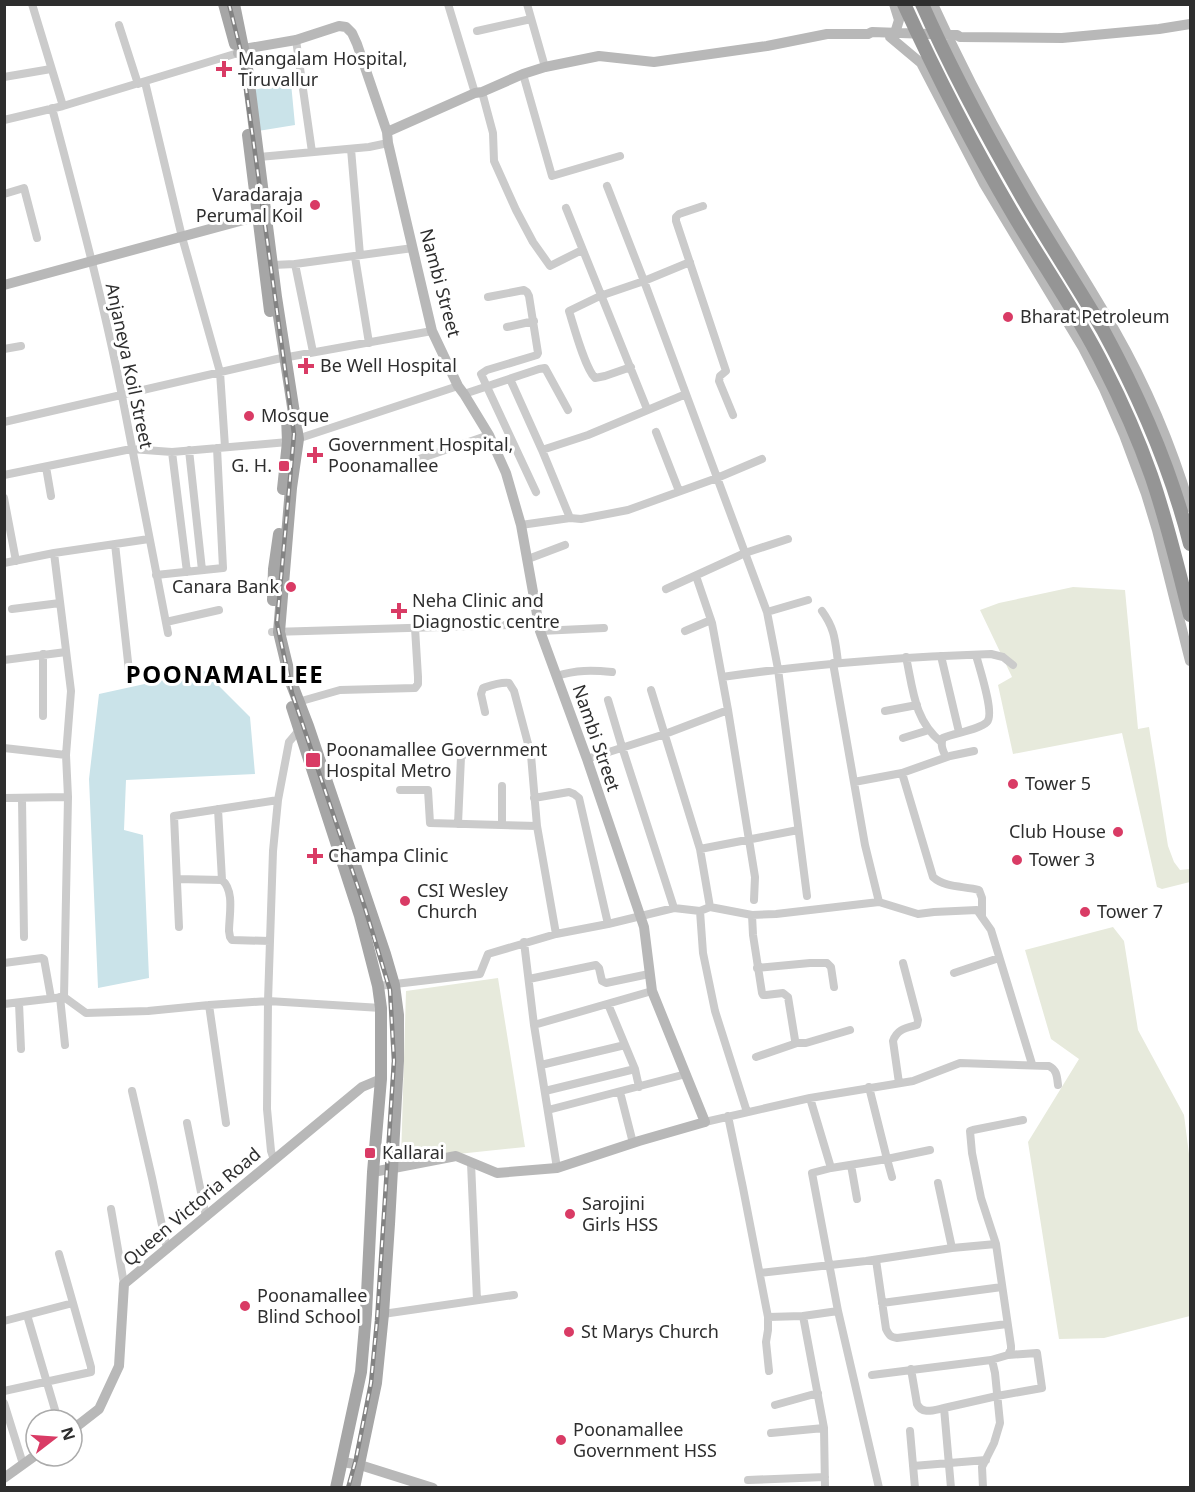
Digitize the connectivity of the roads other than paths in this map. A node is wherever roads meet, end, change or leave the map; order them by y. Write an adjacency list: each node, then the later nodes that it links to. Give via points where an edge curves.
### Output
1 (32, 4): 19 (street)
2 (224, 4): 17 (main road)
3 (234, 4): 17 (main road)
4 (448, 4): 23 (street)
5 (527, 4): 9 (street)
6 (922, 4): 15 (highway)
7 (933, 4): 15 (street)
8 (900, 9): 13 (street); 14 (highway)
9 (531, 19): 12 (street); 18 (street)
10 (119, 24): 22 (street)
11 (1191, 24): 15 (street, via 1062,38)
12 (477, 31)
13 (892, 35): 14 (street); 18 (street, via 827,34 654,62 599,56); 125 (street, via 921,63 984,184 1104,389 1146,494)
14 (918, 36): 15 (street); 110 (highway, via 977,151 1096,349 1137,438 1157,494)
15 (946, 37): 86 (street, via 1002,141 1126,351 1167,440); 92 (highway, via 990,142 1126,375 1161,452)
16 (296, 40): 17 (street); 27 (street, Nambi Street, via 339,26 352,33); 29 (street)
17 (241, 51): 22 (street); 31 (main road); 36 (main road)
18 (546, 67): 20 (street)
19 (51, 69): 21 (street); 24 (street)
20 (523, 74): 23 (street); 30 (street, via 552,176)
21 (4, 76)
22 (141, 82): 24 (street); 37 (street)
23 (478, 93): 27 (street); 40 (street, via 494,133 494,161 533,242 550,266)
24 (63, 106): 25 (street)
25 (52, 108): 26 (street); 42 (street, Anjaneya Koil Street)
26 (4, 120)
27 (387, 138): 28 (street, via 369,147); 39 (street, Nambi Street)
28 (351, 149): 29 (street); 41 (street)
29 (312, 152): 31 (street)
30 (620, 156)
31 (259, 157): 36 (main road)
32 (607, 186): 46 (street)
33 (4, 194): 38 (street, via 24,188)
34 (703, 206): 43 (street, via 676,217)
35 (566, 208): 40 (street)
36 (261, 215): 37 (street); 45 (main road); 57 (main road)
37 (182, 237): 42 (street); 59 (street)
38 (37, 238)
39 (413, 248): 41 (street); 52 (street, Nambi Street)
40 (582, 250): 48 (street)
41 (357, 256): 44 (street); 53 (street)
42 (92, 262): 47 (street); 64 (street, Anjaneya Koil Street)
43 (690, 262): 46 (street); 67 (street, via 726,371 719,381)
44 (295, 264): 45 (street); 56 (street)
45 (273, 265): 57 (main road)
46 (644, 281): 48 (street); 63 (street)
47 (4, 285)
48 (600, 296): 58 (street); 58 (street, via 569,311 591,375 599,378)
49 (488, 297): 50 (street, via 526,290)
50 (534, 321): 51 (street); 61 (street, via 537,355 482,372)
51 (507, 327)
52 (432, 331): 53 (street); 62 (street, Nambi Street)
53 (369, 343): 56 (street)
54 (21, 346): 55 (street)
55 (4, 349)
56 (313, 352): 57 (street)
57 (281, 359): 59 (street); 71 (main road)
58 (631, 367): 66 (street)
59 (220, 372): 64 (street); 72 (street)
60 (510, 379): 61 (street); 65 (street, via 545,368); 75 (street)
61 (486, 387): 62 (street); 83 (street)
62 (461, 390): 70 (street, Nambi Street); 71 (street)
63 (686, 394): 66 (street); 81 (street)
64 (122, 395): 68 (street); 73 (street, Anjaneya Koil Street)
65 (568, 410)
66 (647, 410): 75 (street)
67 (733, 415)
68 (4, 422)
69 (656, 432): 82 (street)
70 (489, 435): 77 (street); 88 (street, Nambi Street, via 506,472)
71 (293, 441): 72 (street); 117 (main road)
72 (221, 448): 74 (street); 99 (street, via 223,568)
73 (131, 449): 76 (street); 79 (street); 89 (street, Anjaneya Koil Street)
74 (189, 450): 76 (street); 99 (street)
75 (542, 450): 87 (street)
76 (172, 452): 100 (street)
77 (419, 459)
78 (762, 459): 81 (street)
79 (45, 466): 80 (street); 84 (street)
80 (4, 475)
81 (717, 478): 82 (street); 95 (street)
82 (679, 491): 87 (street, via 628,510)
83 (536, 492)
84 (51, 495)
85 (4, 498): 97 (street)
86 (1191, 507)
87 (570, 518): 88 (street)
88 (521, 525): 96 (street, Nambi Street)
89 (149, 539): 91 (street); 101 (street, Anjaneya Koil Street)
90 (788, 539): 95 (street)
91 (115, 544): 94 (street); 129 (street)
92 (1191, 544)
93 (565, 545): 96 (street)
94 (54, 553): 97 (street); 105 (street)
95 (745, 554): 102 (street); 109 (street)
96 (528, 559): 114 (street, Nambi Street)
97 (16, 561): 98 (street)
98 (4, 563)
99 (202, 570): 100 (street)
100 (188, 572): 101 (street)
101 (156, 575): 112 (street, Anjaneya Koil Street)
102 (696, 576): 103 (street); 111 (street)
103 (666, 589)
104 (808, 600): 109 (street)
105 (60, 603): 106 (street); 119 (street)
106 (12, 609)
107 (219, 610): 112 (street)
108 (822, 610): 126 (street, via 834,632)
109 (767, 612): 128 (street)
110 (1191, 615)
111 (711, 620): 116 (street); 132 (street)
112 (166, 622): 118 (street, Anjaneya Koil Street)
113 (415, 628): 114 (street); 117 (street); 135 (street, via 415,688 340,690)
114 (540, 628): 115 (street); 131 (street, Nambi Street)
115 (604, 628)
116 (685, 631)
117 (276, 632): 135 (main road); 141 (main road, via 282,679)
118 (168, 633)
119 (66, 652): 120 (street); 151 (street, via 71,691)
120 (43, 654): 124 (street); 140 (street)
121 (976, 655): 122 (street); 127 (street, via 1003,657); 143 (street, via 990,717 981,726)
122 (941, 656): 123 (street); 143 (street)
123 (906, 657): 126 (street); 136 (street)
124 (4, 660)
125 (1191, 661)
126 (835, 662): 128 (street); 155 (street)
127 (1013, 665)
128 (778, 669): 132 (street); 167 (street)
129 (129, 671)
130 (612, 672): 131 (street, via 587,670)
131 (556, 676): 153 (street, Nambi Street)
132 (722, 676): 137 (street)
133 (651, 690): 144 (street)
134 (609, 700): 147 (street)
135 (298, 702): 141 (main road)
136 (917, 705): 138 (street); 142 (street)
137 (728, 710): 144 (street); 168 (street)
138 (885, 711)
139 (485, 712): 160 (street, via 483,688 509,683 531,755)
140 (43, 716)
141 (304, 728): 162 (street, via 290,742); 194 (main road); 195 (main road)
142 (929, 730): 145 (street); 146 (street)
143 (959, 732): 146 (street)
144 (665, 734): 147 (street); 169 (street)
145 (903, 738)
146 (941, 742): 152 (street)
147 (622, 747): 153 (street); 175 (street)
148 (4, 748): 151 (street)
149 (494, 748): 164 (street, via 461,757)
150 (974, 751): 152 (street)
151 (66, 755): 158 (street)
152 (946, 757): 154 (street)
153 (586, 759): 179 (street, Nambi Street)
154 (902, 772): 155 (street); 180 (street, via 933,877 956,887 979,890)
155 (854, 782): 174 (street)
156 (502, 786): 165 (street)
157 (400, 790): 164 (street, via 428,789 430,823)
158 (68, 797): 161 (street); 198 (street)
159 (4, 798): 161 (street)
160 (534, 798): 166 (street); 181 (street, via 569,792 579,798)
161 (22, 799): 184 (street)
162 (278, 800): 163 (street); 185 (street)
163 (218, 809): 170 (street, via 174,816); 171 (street)
164 (458, 824): 165 (street)
165 (502, 825): 166 (street)
166 (537, 826): 183 (street)
167 (798, 830): 168 (street); 172 (street)
168 (749, 839): 169 (street); 173 (street)
169 (700, 849): 176 (street)
170 (177, 879): 171 (street); 182 (street)
171 (222, 880): 185 (street, via 230,896 232,940)
172 (807, 896)
173 (754, 900)
174 (879, 902): 178 (street); 180 (street, via 918,914 977,910)
175 (674, 908): 177 (street); 179 (street)
176 (710, 908): 177 (street); 178 (street)
177 (700, 910): 227 (street, via 703,953 715,1011)
178 (752, 915): 190 (street)
179 (639, 916): 181 (street); 192 (street, Nambi Street, via 644,927)
180 (982, 917): 187 (street, via 991,930)
181 (608, 924): 183 (street)
182 (179, 927)
183 (556, 934): 186 (street)
184 (24, 937)
185 (270, 941): 200 (street)
186 (524, 942): 193 (street); 194 (street, via 488,954 480,974)
187 (999, 958): 191 (street); 213 (street)
188 (4, 963): 199 (street, via 44,959)
189 (903, 963): 218 (street, via 918,1020 917,1025 900,1030 893,1041)
190 (757, 968): 196 (street, via 827,963); 208 (street, via 763,995 783,993 788,997)
191 (954, 973)
192 (649, 974): 193 (street, via 603,982 596,965); 197 (street, Nambi Street)
193 (528, 979): 206 (street)
194 (394, 985): 195 (street); 239 (main road, via 398,1061)
195 (378, 986): 205 (main road)
196 (834, 987)
197 (652, 991): 203 (street); 216 (street, Nambi Street)
198 (62, 997): 199 (street); 204 (street, via 86,1013); 209 (street)
199 (51, 998): 201 (street)
200 (268, 1001): 204 (street); 205 (street); 236 (street, via 267,1108)
201 (19, 1003): 202 (street); 211 (street)
202 (4, 1004)
203 (608, 1004): 206 (street); 210 (street)
204 (209, 1005): 232 (street)
205 (381, 1008): 217 (main road)
206 (534, 1025): 214 (street)
207 (850, 1030): 208 (street)
208 (797, 1042): 212 (street)
209 (65, 1045)
210 (625, 1045): 214 (street); 215 (street)
211 (21, 1049)
212 (756, 1057)
213 (1032, 1064): 218 (street, via 960,1063); 219 (street, via 1054,1068)
214 (541, 1065): 223 (street)
215 (635, 1069): 220 (street); 223 (street)
216 (686, 1074): 220 (street); 230 (street, Nambi Street)
217 (381, 1079): 236 (street, Queen Victoria Road, via 362,1087); 242 (main road)
218 (899, 1083): 221 (street)
219 (1058, 1085)
220 (639, 1087): 224 (street)
221 (869, 1087): 225 (street); 235 (street)
222 (132, 1091): 250 (street)
223 (545, 1091): 226 (street)
224 (620, 1092): 226 (street); 233 (street)
225 (810, 1098): 227 (street); 241 (street)
226 (548, 1110): 240 (street)
227 (747, 1112): 228 (street)
228 (728, 1116): 230 (street); 254 (street)
229 (1023, 1120): 248 (street, via 969,1133 981,1198)
230 (705, 1122): 233 (street)
231 (187, 1123): 247 (street)
232 (226, 1123)
233 (633, 1143): 240 (street)
234 (930, 1150): 235 (street)
235 (888, 1159): 238 (street); 243 (street)
236 (274, 1160): 247 (street, Queen Victoria Road)
237 (471, 1162): 239 (street, via 456,1156); 240 (street, via 497,1173); 258 (street)
238 (851, 1165): 241 (street); 245 (street)
239 (391, 1167): 242 (street); 262 (main road)
240 (557, 1168)
241 (831, 1168): 253 (street, via 812,1173)
242 (373, 1172): 286 (main road, via 361,1372)
243 (892, 1177)
244 (938, 1183): 249 (street)
245 (856, 1200)
246 (111, 1209): 255 (street)
247 (206, 1216): 250 (street, Queen Victoria Road)
248 (996, 1244): 249 (street); 256 (street)
249 (952, 1248): 252 (street)
250 (167, 1249): 255 (street, Queen Victoria Road)
251 (59, 1254): 259 (street)
252 (876, 1260): 253 (street); 260 (street)
253 (829, 1264): 254 (street); 261 (street)
254 (760, 1273): 265 (street)
255 (124, 1284): 281 (street, Queen Victoria Road, via 119,1366 99,1409)
256 (1002, 1287): 260 (street); 267 (street)
257 (514, 1295): 258 (street)
258 (477, 1300): 262 (street)
259 (73, 1303): 263 (street); 273 (street, via 91,1372)
260 (882, 1303): 267 (street, via 886,1329 892,1337)
261 (838, 1311): 264 (street); 298 (street)
262 (383, 1314): 289 (main road, via 376,1383)
263 (27, 1315): 266 (street); 273 (street)
264 (803, 1316): 265 (street); 275 (street)
265 (768, 1317): 271 (street)
266 (4, 1321)
267 (1008, 1324): 268 (street)
268 (1008, 1355): 269 (street); 276 (street, via 1037,1353 1042,1388)
269 (992, 1360): 270 (street); 276 (street)
270 (911, 1369): 272 (street); 280 (street, via 919,1408)
271 (769, 1371)
272 (872, 1375)
273 (46, 1383): 274 (street); 279 (street)
274 (4, 1391)
275 (818, 1393): 278 (street); 282 (street)
276 (997, 1396): 280 (street); 285 (street, via 1000,1423)
277 (4, 1403): 287 (street)
278 (775, 1404)
279 (54, 1408)
280 (944, 1408): 288 (street)
281 (84, 1421)
282 (824, 1428): 284 (street); 291 (street)
283 (910, 1431): 290 (street)
284 (771, 1433)
285 (986, 1460): 288 (street); 301 (street, via 982,1467)
286 (343, 1462): 289 (street); 294 (main road)
287 (23, 1464): 292 (street)
288 (950, 1464): 290 (street); 300 (street)
289 (360, 1465): 295 (main road); 296 (street)
290 (913, 1466): 299 (street)
291 (825, 1477): 293 (street); 297 (street)
292 (4, 1478)
293 (748, 1480)
294 (336, 1488)
295 (354, 1488)
296 (433, 1488)
297 (825, 1488)
298 (879, 1488)
299 (915, 1488)
300 (951, 1488)
301 (983, 1488)

